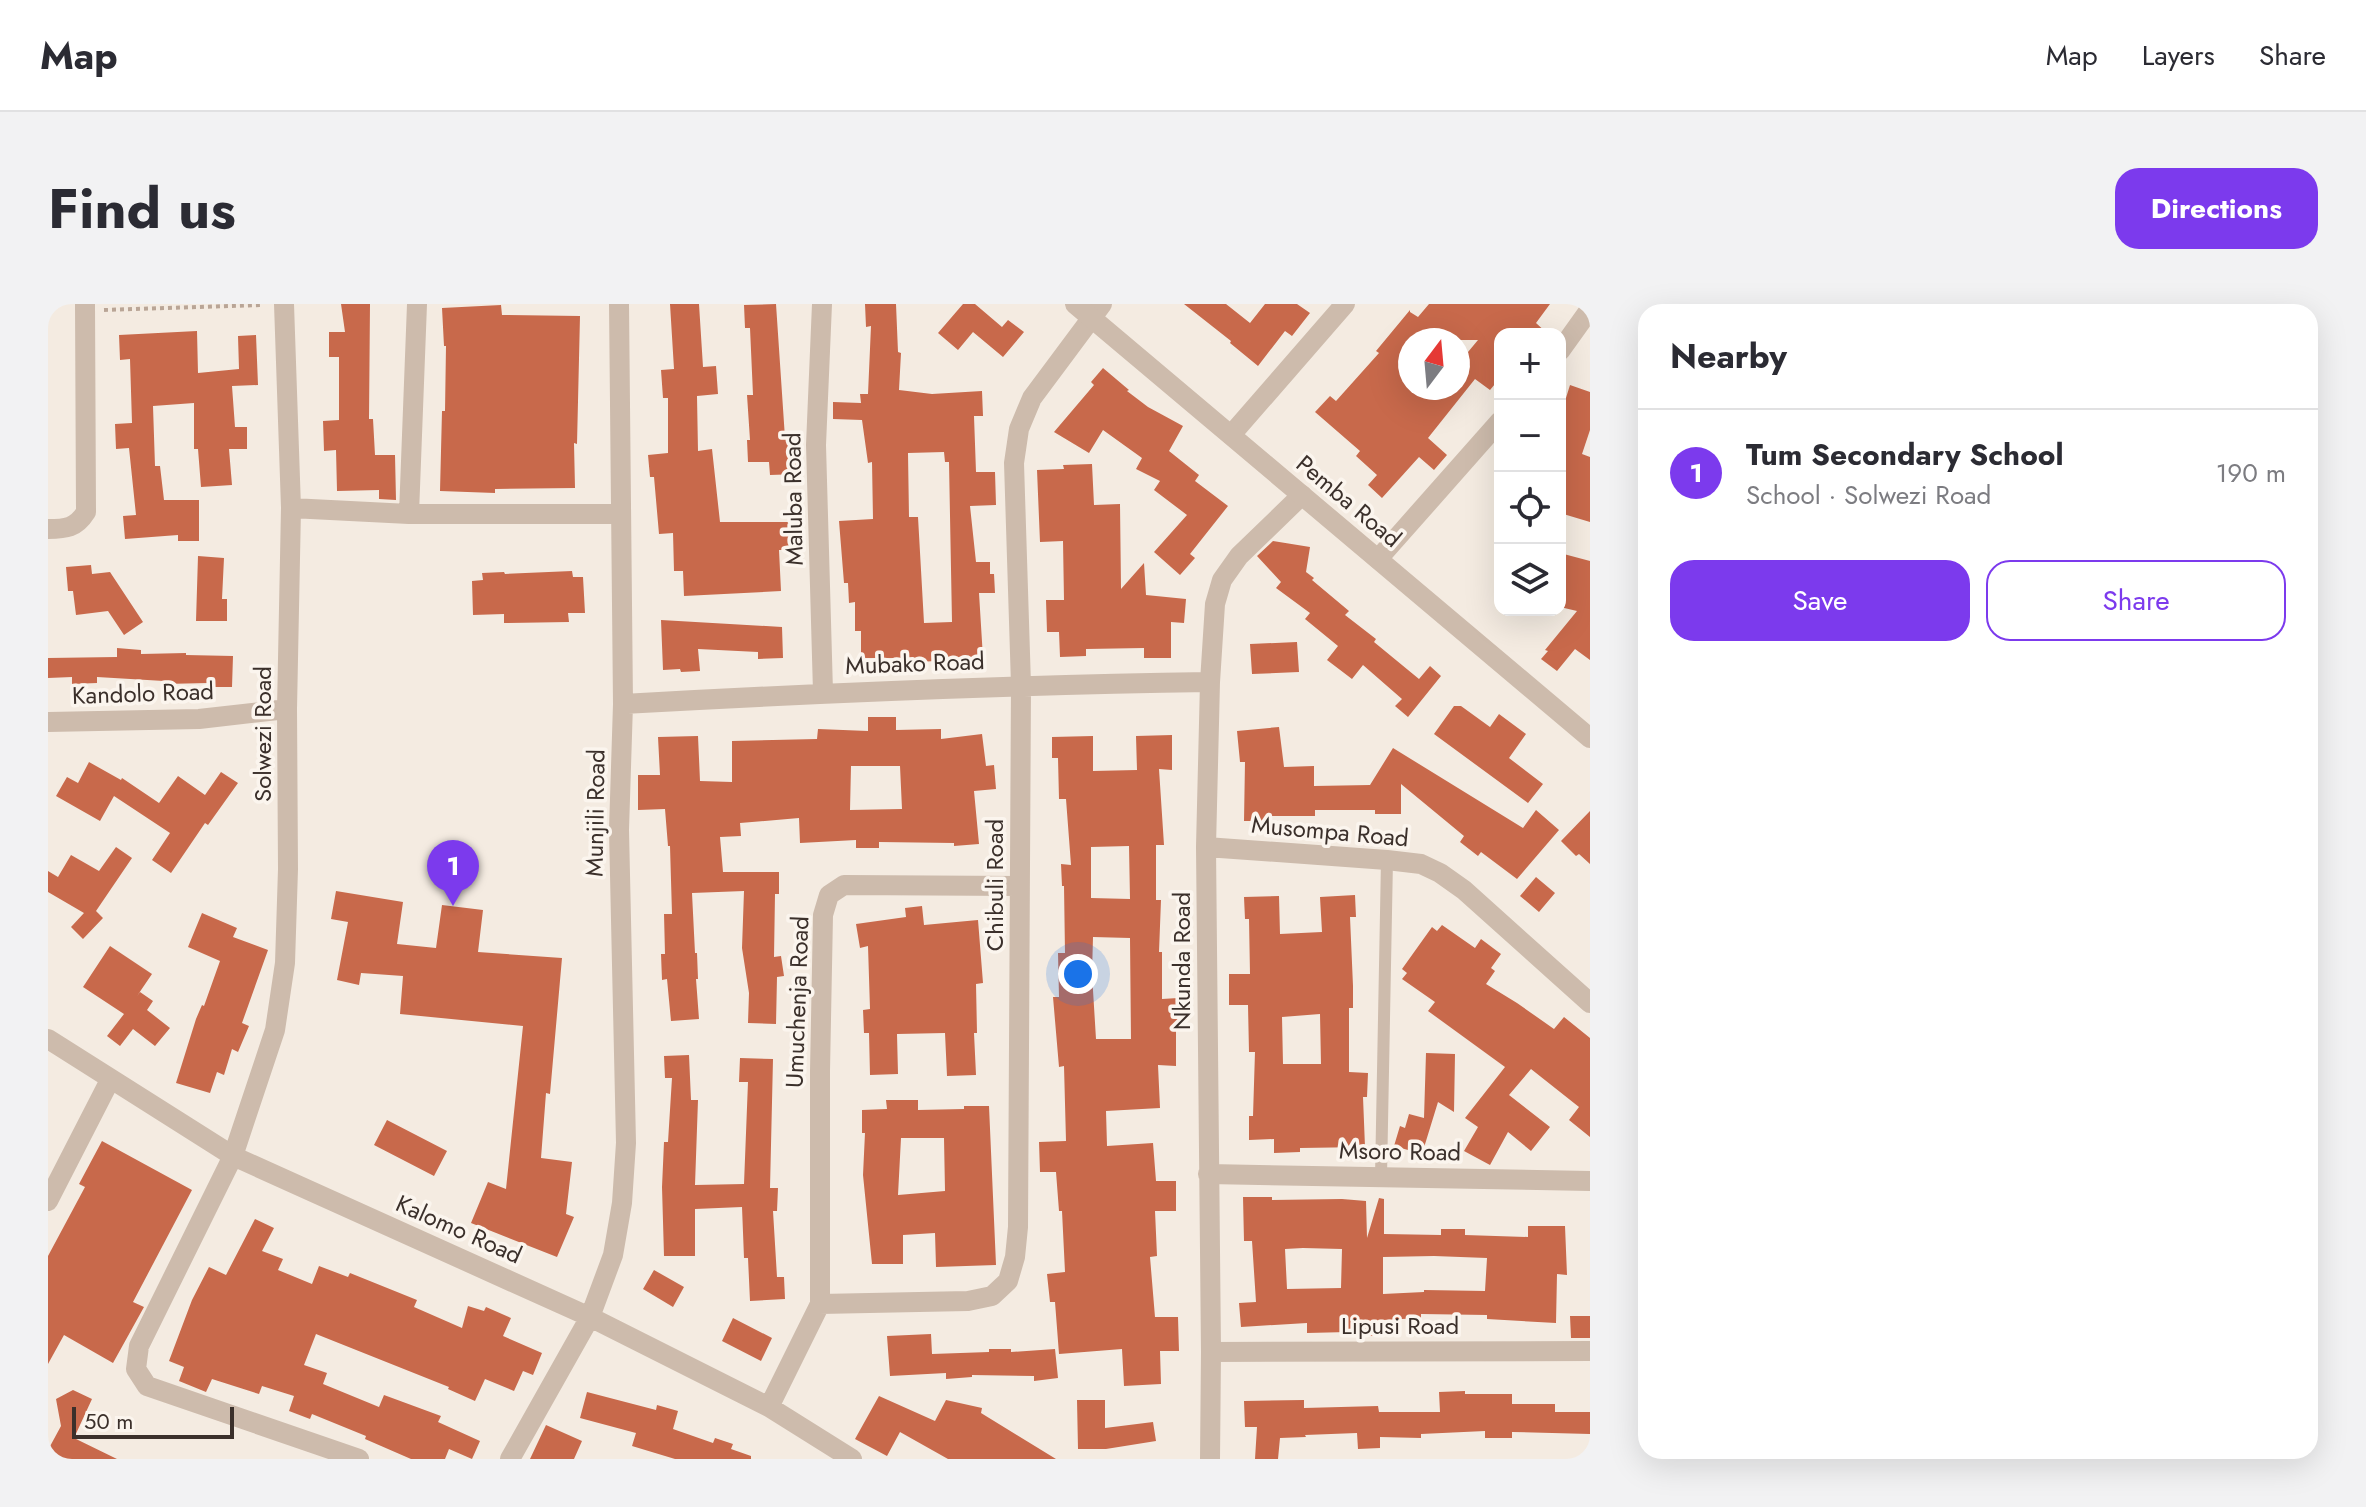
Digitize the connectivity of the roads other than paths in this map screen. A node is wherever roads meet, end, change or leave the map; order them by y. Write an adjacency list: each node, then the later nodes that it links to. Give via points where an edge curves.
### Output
1 (284, 304): 13 (street, Solwezi Road)
2 (417, 304): 14 (street)
3 (619, 304): 15 (street, Munjili Road)
4 (822, 304): 20 (street, Maluba Road, via 816,445)
5 (1345, 304): 11 (street)
6 (85, 307): 16 (street, via 86,512 67,529)
7 (1089, 308): 11 (street, Pemba Road); 19 (street, Chibuli Road, via 1032,398 1019,429 1014,463)
8 (1590, 309): 9 (street)
9 (1566, 343)
10 (1494, 428): 17 (street)
11 (1231, 435): 12 (street, Pemba Road)
12 (1302, 495): 17 (street, Pemba Road); 18 (street, Nkunda Road, via 1239,556 1222,580 1215,604)
13 (291, 508): 14 (street); 22 (street, Solwezi Road)
14 (409, 514): 15 (street)
15 (621, 514): 21 (street, Munjili Road)
16 (48, 529)
17 (1378, 559): 24 (street, Pemba Road)
18 (1210, 682): 19 (street, Mubako Road); 25 (street, Nkunda Road)
19 (1021, 685): 20 (street, Mubako Road); 27 (street, Chibuli Road)
20 (823, 692): 21 (street, Mubako Road)
21 (623, 704): 37 (street, Munjili Road, via 619,830 626,1143 613,1255)
22 (287, 709): 23 (street, Kandolo Road, via 199,719); 31 (street, Solwezi Road, via 285,963 275,1030)
23 (48, 722)
24 (1590, 738)
25 (1206, 847): 26 (street, Musompa Road); 32 (street, Nkunda Road)
26 (1387, 860): 28 (street, Musompa Road, via 1421,864 1440,873); 33 (lane)
27 (1019, 886): 36 (street, Chibuli Road, via 1018,1227 1008,1281 992,1296 968,1301); 36 (street, Umuchenja Road, via 844,885 829,895 822,931)
28 (1590, 1003)
29 (48, 1039): 30 (street, Kalomo Road)
30 (110, 1080): 31 (street, Kalomo Road); 35 (street)
31 (233, 1156): 37 (street, Kalomo Road); 41 (street, Solwezi Road, via 139,1346 136,1369 147,1386)
32 (1208, 1174): 33 (street, Msoro Road); 39 (street, Nkunda Road)
33 (1381, 1177): 34 (street, Msoro Road)
34 (1590, 1181)
35 (48, 1201)
36 (820, 1304): 40 (street)
37 (590, 1317): 40 (street, Kalomo Road); 42 (street, Munjili Road)
38 (1590, 1351): 39 (street, Lipusi Road)
39 (1211, 1352): 44 (street, Nkunda Road)
40 (769, 1407): 43 (street, Kalomo Road)
41 (359, 1459)
42 (510, 1459)
43 (852, 1459)
44 (1210, 1459)

